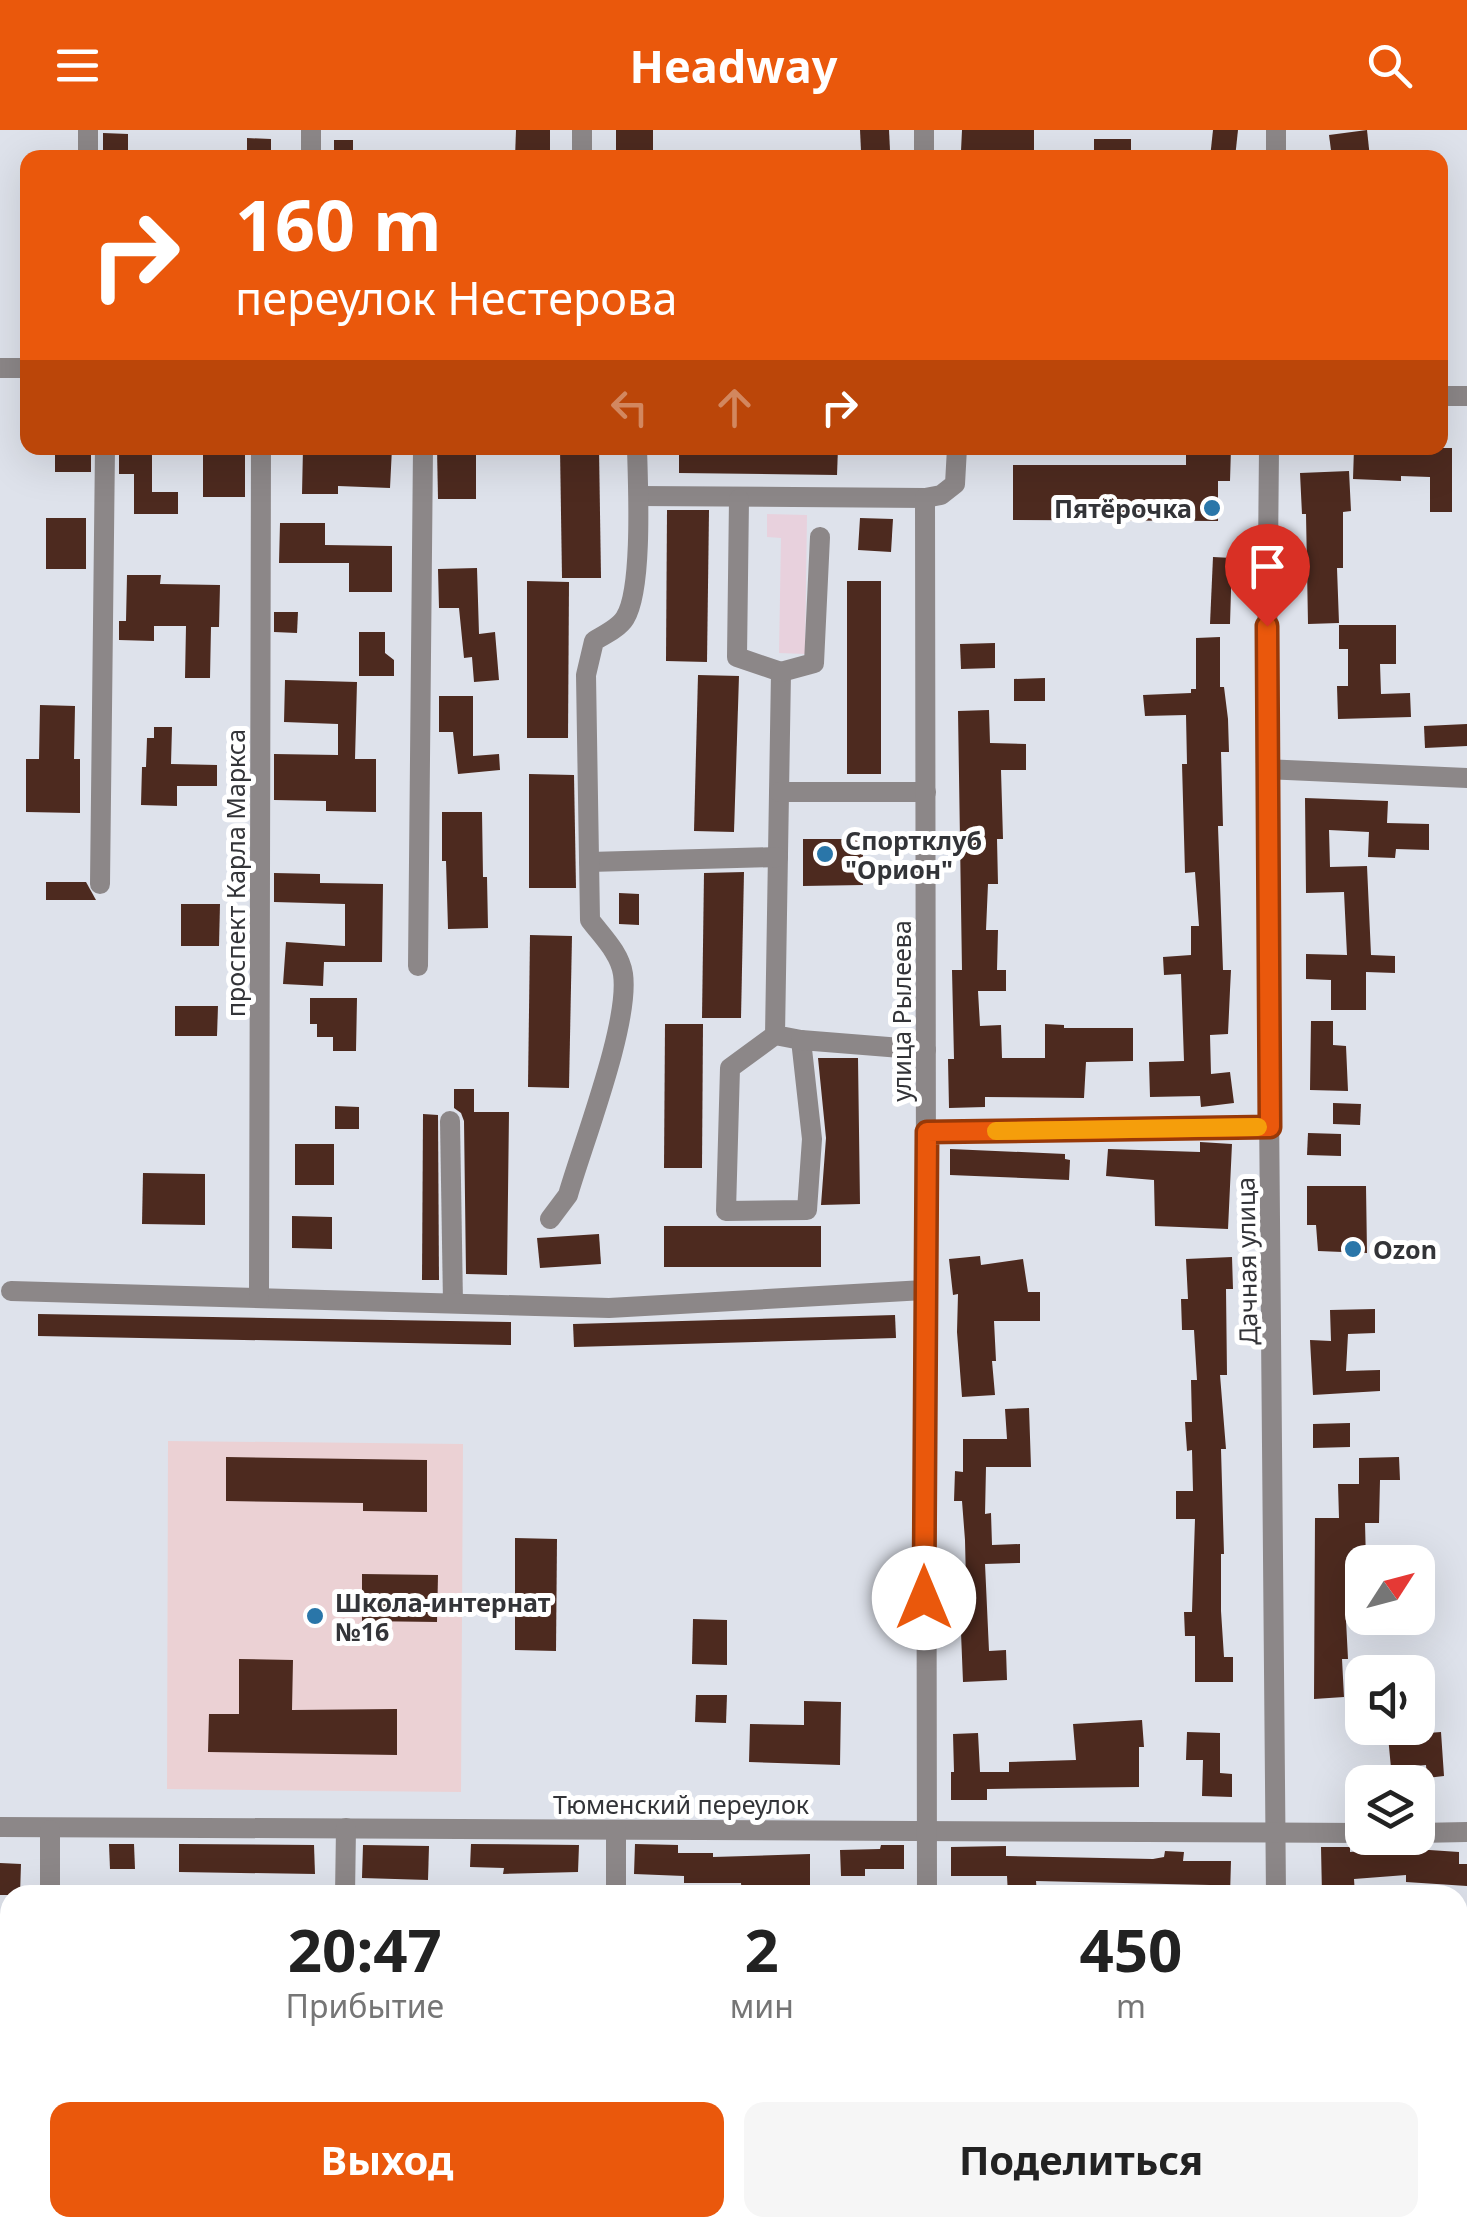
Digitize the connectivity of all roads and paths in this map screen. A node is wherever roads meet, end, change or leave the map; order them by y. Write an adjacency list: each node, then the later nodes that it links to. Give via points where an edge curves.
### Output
1 (105, 455): 18 (street)
2 (261, 455): 29 (street, проспект Карла Маркса)
3 (423, 455): 19 (street)
4 (637, 455): 7 (street)
5 (956, 455): 9 (street, via 954,484)
6 (1269, 455): 12 (street, Дачная улица)
7 (639, 496): 8 (street); 17 (street, via 633,602 623,622 594,641 586,675)
8 (740, 498): 9 (street); 11 (street, via 737,657)
9 (925, 498): 15 (street, улица Рылеева)
10 (820, 536): 11 (street, via 814,663)
11 (781, 672): 14 (street)
12 (1266, 769): 13 (street); 24 (street, Дачная улица)
13 (1467, 778)
14 (779, 792): 15 (street); 16 (street)
15 (926, 792): 22 (street, улица Рылеева)
16 (778, 857): 17 (street); 20 (street)
17 (590, 862): 26 (street, via 590,920 623,974 620,1017 568,1195)
18 (100, 884)
19 (418, 966)
20 (775, 1035): 21 (street); 21 (street, via 730,1068 726,1212 808,1210 812,1138)
21 (800, 1040): 22 (street)
22 (926, 1050): 25 (street, улица Рылеева)
23 (450, 1121): 30 (street)
24 (1270, 1127): 25 (street); 38 (street, Дачная улица)
25 (927, 1132): 27 (street, улица Рылеева)
26 (550, 1219)
27 (924, 1290): 30 (street, via 609,1308); 33 (street, улица Рылеева)
28 (11, 1291): 29 (street)
29 (259, 1298): 30 (street)
30 (452, 1303)
31 (0, 1827): 34 (street, Тюменский переулок)
32 (346, 1828): 34 (street, Тюменский переулок); 35 (street, Тюменский переулок); 41 (street)
33 (924, 1829): 35 (street, Тюменский переулок); 38 (street, Тюменский переулок); 43 (street, улица Рылеева)
34 (50, 1830): 40 (street)
35 (616, 1830): 42 (street)
36 (1435, 1832): 37 (street)
37 (1467, 1832)
38 (1276, 1833): 39 (street, Тюменский переулок); 44 (street, Дачная улица)
39 (1345, 1833)
40 (50, 1885)
41 (346, 1885)
42 (616, 1885)
43 (927, 1885)
44 (1276, 1885)

